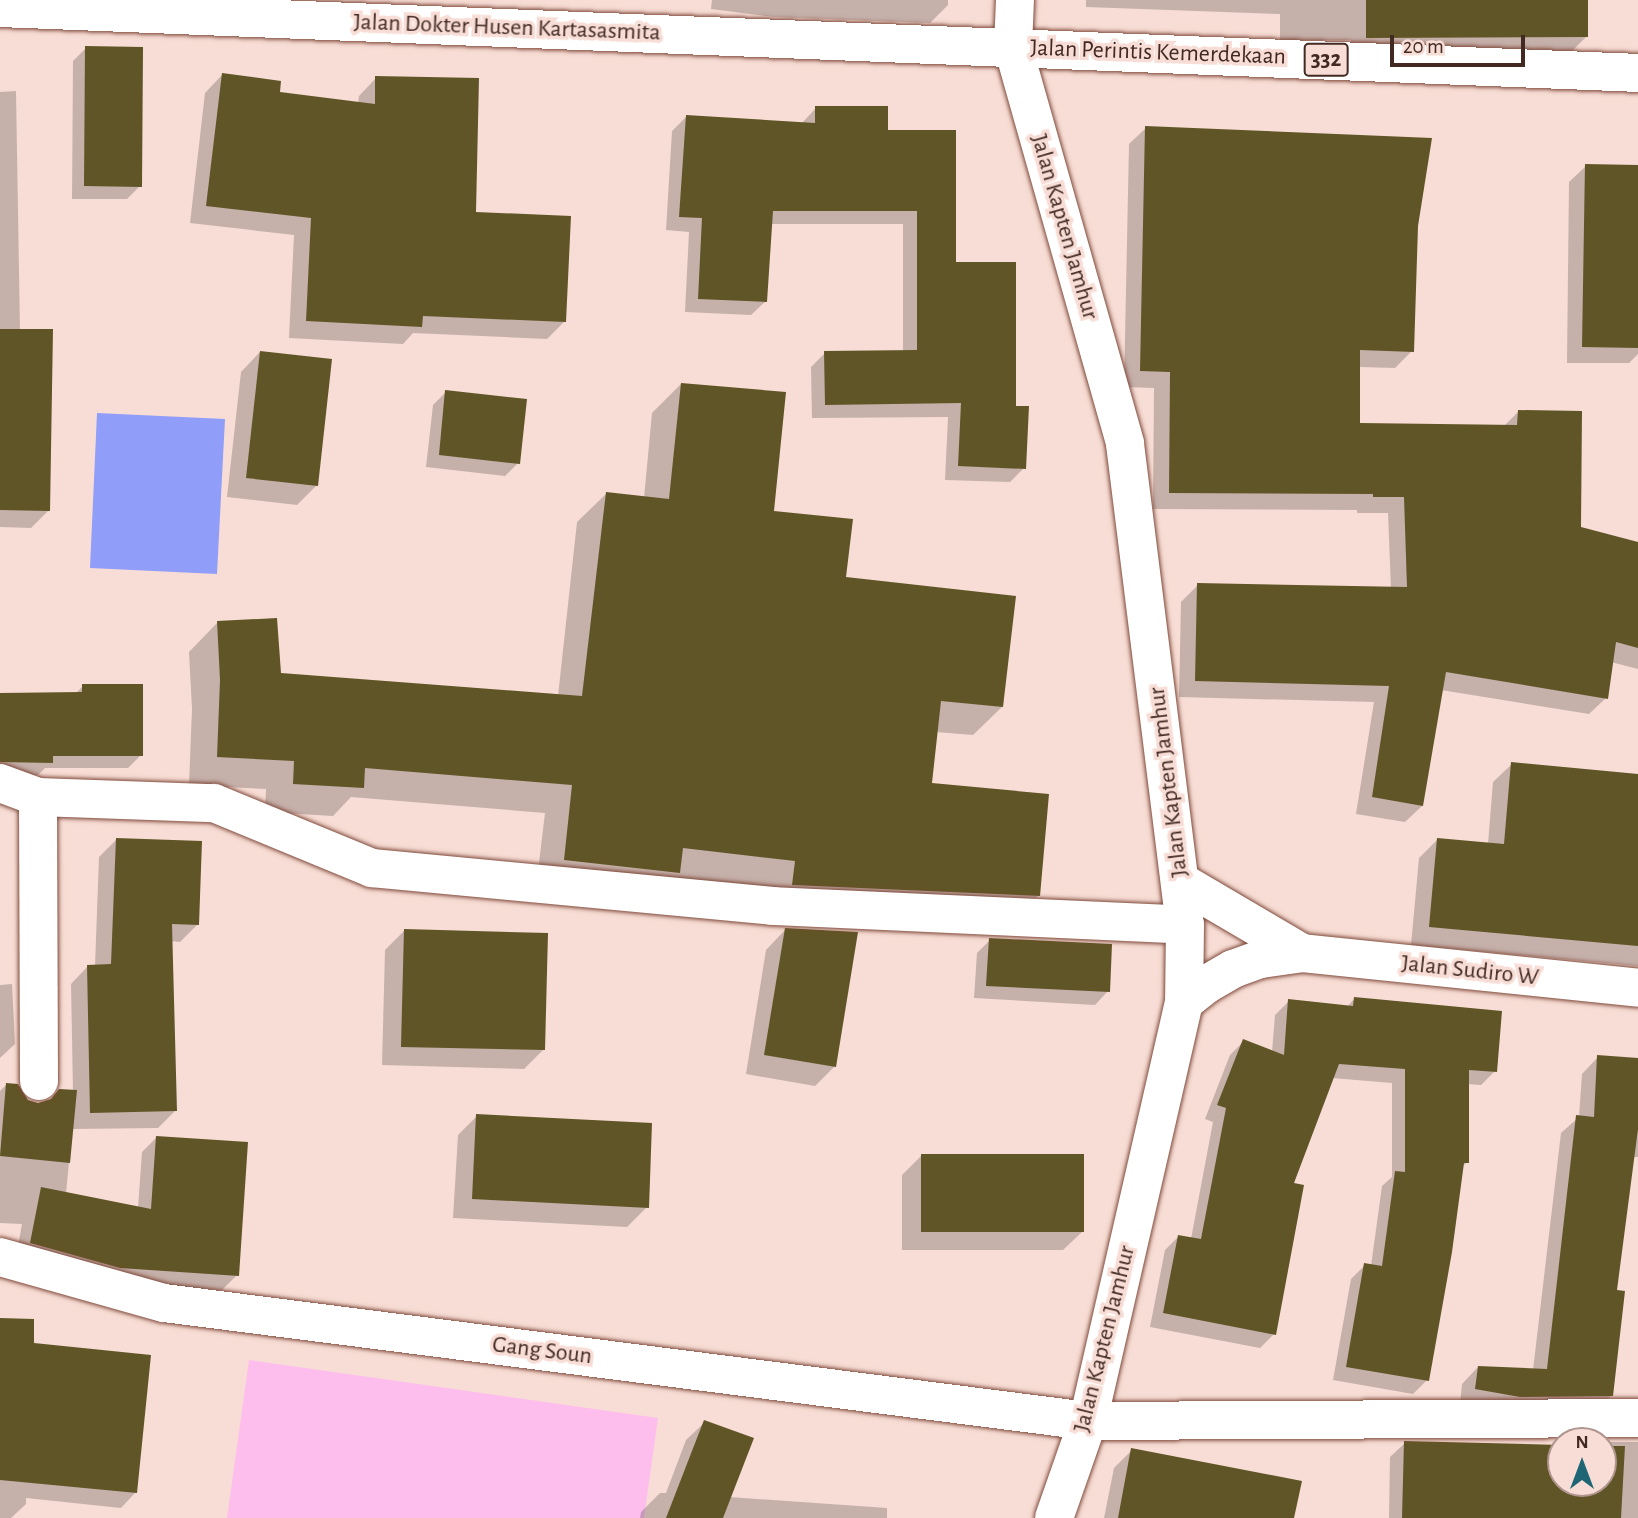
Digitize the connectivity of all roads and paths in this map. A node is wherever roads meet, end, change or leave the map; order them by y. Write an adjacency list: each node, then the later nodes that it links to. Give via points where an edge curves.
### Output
1 (1015, 0): 3 (street, Jalan Kapten Jamhur)
2 (0, 8): 3 (street, Jalan Dokter Husen Kartasasmita / 332)
3 (1013, 47): 4 (street, Jalan Perintis Kemerdekaan / 332); 7 (street, Jalan Kapten Jamhur, via 1125,444)
4 (1638, 73)
5 (0, 783): 6 (street)
6 (38, 797): 8 (street, via 214,803 372,868 772,906); 12 (street)
7 (1181, 882): 8 (street, Jalan Kapten Jamhur); 9 (street)
8 (1185, 925): 11 (street, Jalan Kapten Jamhur)
9 (1302, 953): 10 (street, Jalan Sudiro W); 11 (street, via 1233,969)
10 (1638, 988)
11 (1184, 1002): 15 (street, Jalan Kapten Jamhur)
12 (39, 1082)
13 (0, 1257): 15 (street, Gang Soun, via 164,1303)
14 (1638, 1418): 15 (street, Gang Soun)
15 (1088, 1421): 16 (street, Jalan Kapten Jamhur)
16 (1054, 1518)

